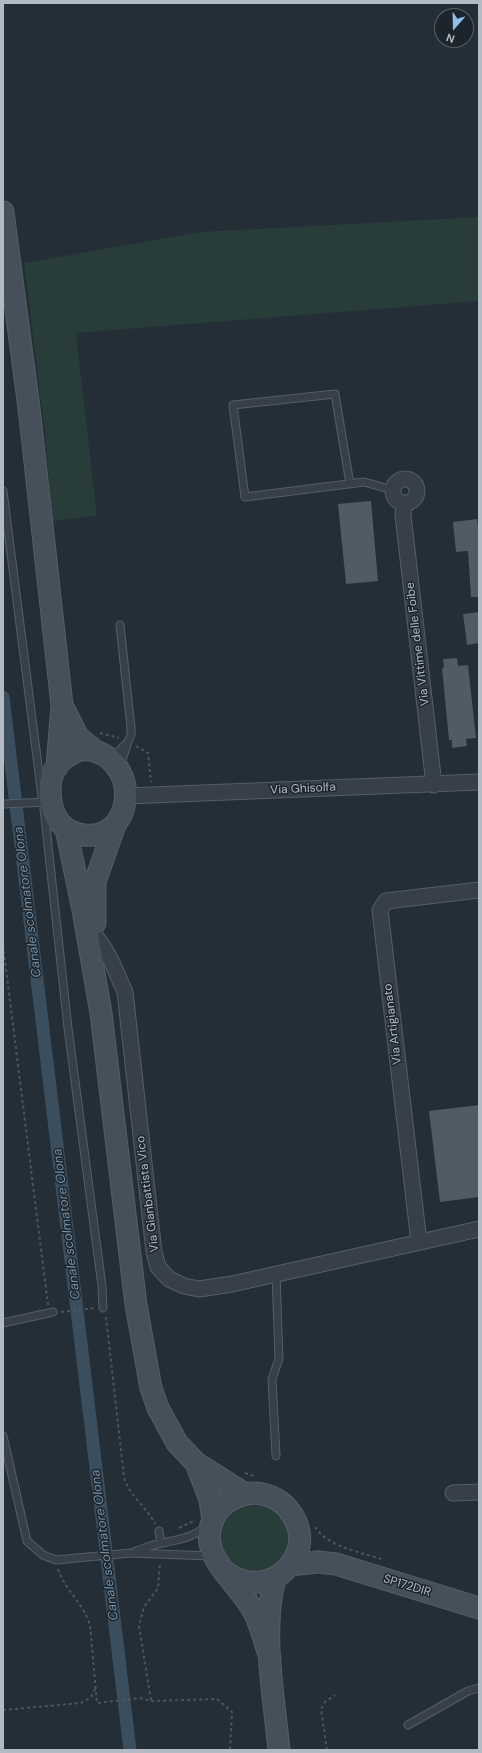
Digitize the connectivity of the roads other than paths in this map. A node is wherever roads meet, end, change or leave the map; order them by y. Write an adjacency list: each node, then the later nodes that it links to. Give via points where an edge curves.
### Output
1 (3, 212): 7 (main road, via 29,408)
2 (350, 484): 2 (lane, via 245,497 233,405 335,394); 3 (lane, via 364,482)
3 (393, 490): 5 (street, via 395,497); 5 (street, via 400,481 408,480 414,484 416,495 412,501)
4 (3, 491): 14 (lane)
5 (404, 503): 12 (street, Via Vittime delle Foibe, via 403,515)
6 (120, 625): 8 (lane, via 131,728)
7 (62, 705): 9 (main road, via 78,737); 10 (main road)
8 (128, 742): 9 (lane); 9 (lane)
9 (107, 760): 10 (main road, via 80,750 67,756); 13 (main road, via 122,774)
10 (56, 767): 14 (main road)
11 (479, 782): 12 (street, Via Ghisolfa)
12 (434, 785): 13 (street, Via Ghisolfa)
13 (127, 796): 16 (main road)
14 (43, 802): 15 (lane); 17 (main road); 24 (lane)
15 (3, 804)
16 (115, 825): 17 (main road, via 101,834 90,836); 19 (main road, via 95,882)
17 (66, 829): 20 (main road)
18 (479, 890): 22 (street, Via Artigianato, via 386,901 380,910)
19 (96, 938): 20 (main road); 23 (street, Via Gianbattista Vico, via 103,945 124,992 154,1252 158,1267 169,1279 199,1289)
20 (101, 1013): 29 (main road, via 136,1306 147,1371 158,1408 167,1427 177,1443)
21 (479, 1229): 22 (street, Via Gianbattista Vico)
22 (419, 1242): 23 (street, Via Gianbattista Vico)
23 (276, 1274): 28 (lane, via 279,1359 272,1379)
24 (103, 1308)
25 (53, 1312): 26 (lane)
26 (3, 1323)
27 (3, 1436): 37 (lane, via 27,1541 42,1555 56,1560)
28 (276, 1456)
29 (196, 1463): 32 (main road); 33 (main road, via 210,1500)
30 (479, 1492): 31 (street)
31 (454, 1493)
32 (245, 1494): 33 (main road, via 225,1504); 34 (main road, via 262,1494 277,1499 292,1513)
33 (213, 1520): 36 (lane, via 199,1533 186,1539); 38 (main road, via 210,1542)
34 (298, 1526): 39 (main road, via 310,1543); 40 (main road, via 298,1550)
35 (159, 1531): 36 (lane)
36 (161, 1543): 37 (lane)
37 (130, 1552): 38 (lane)
38 (218, 1563): 40 (main road, via 235,1579 247,1582 263,1582); 42 (main road, via 254,1612)
39 (336, 1564): 40 (main road, via 318,1562); 41 (main road, SP172DIR)
40 (282, 1572): 42 (main road, via 270,1596)
41 (479, 1608)
42 (270, 1658): 45 (main road)
43 (479, 1688): 44 (lane, via 468,1691)
44 (408, 1725)
45 (279, 1750)

